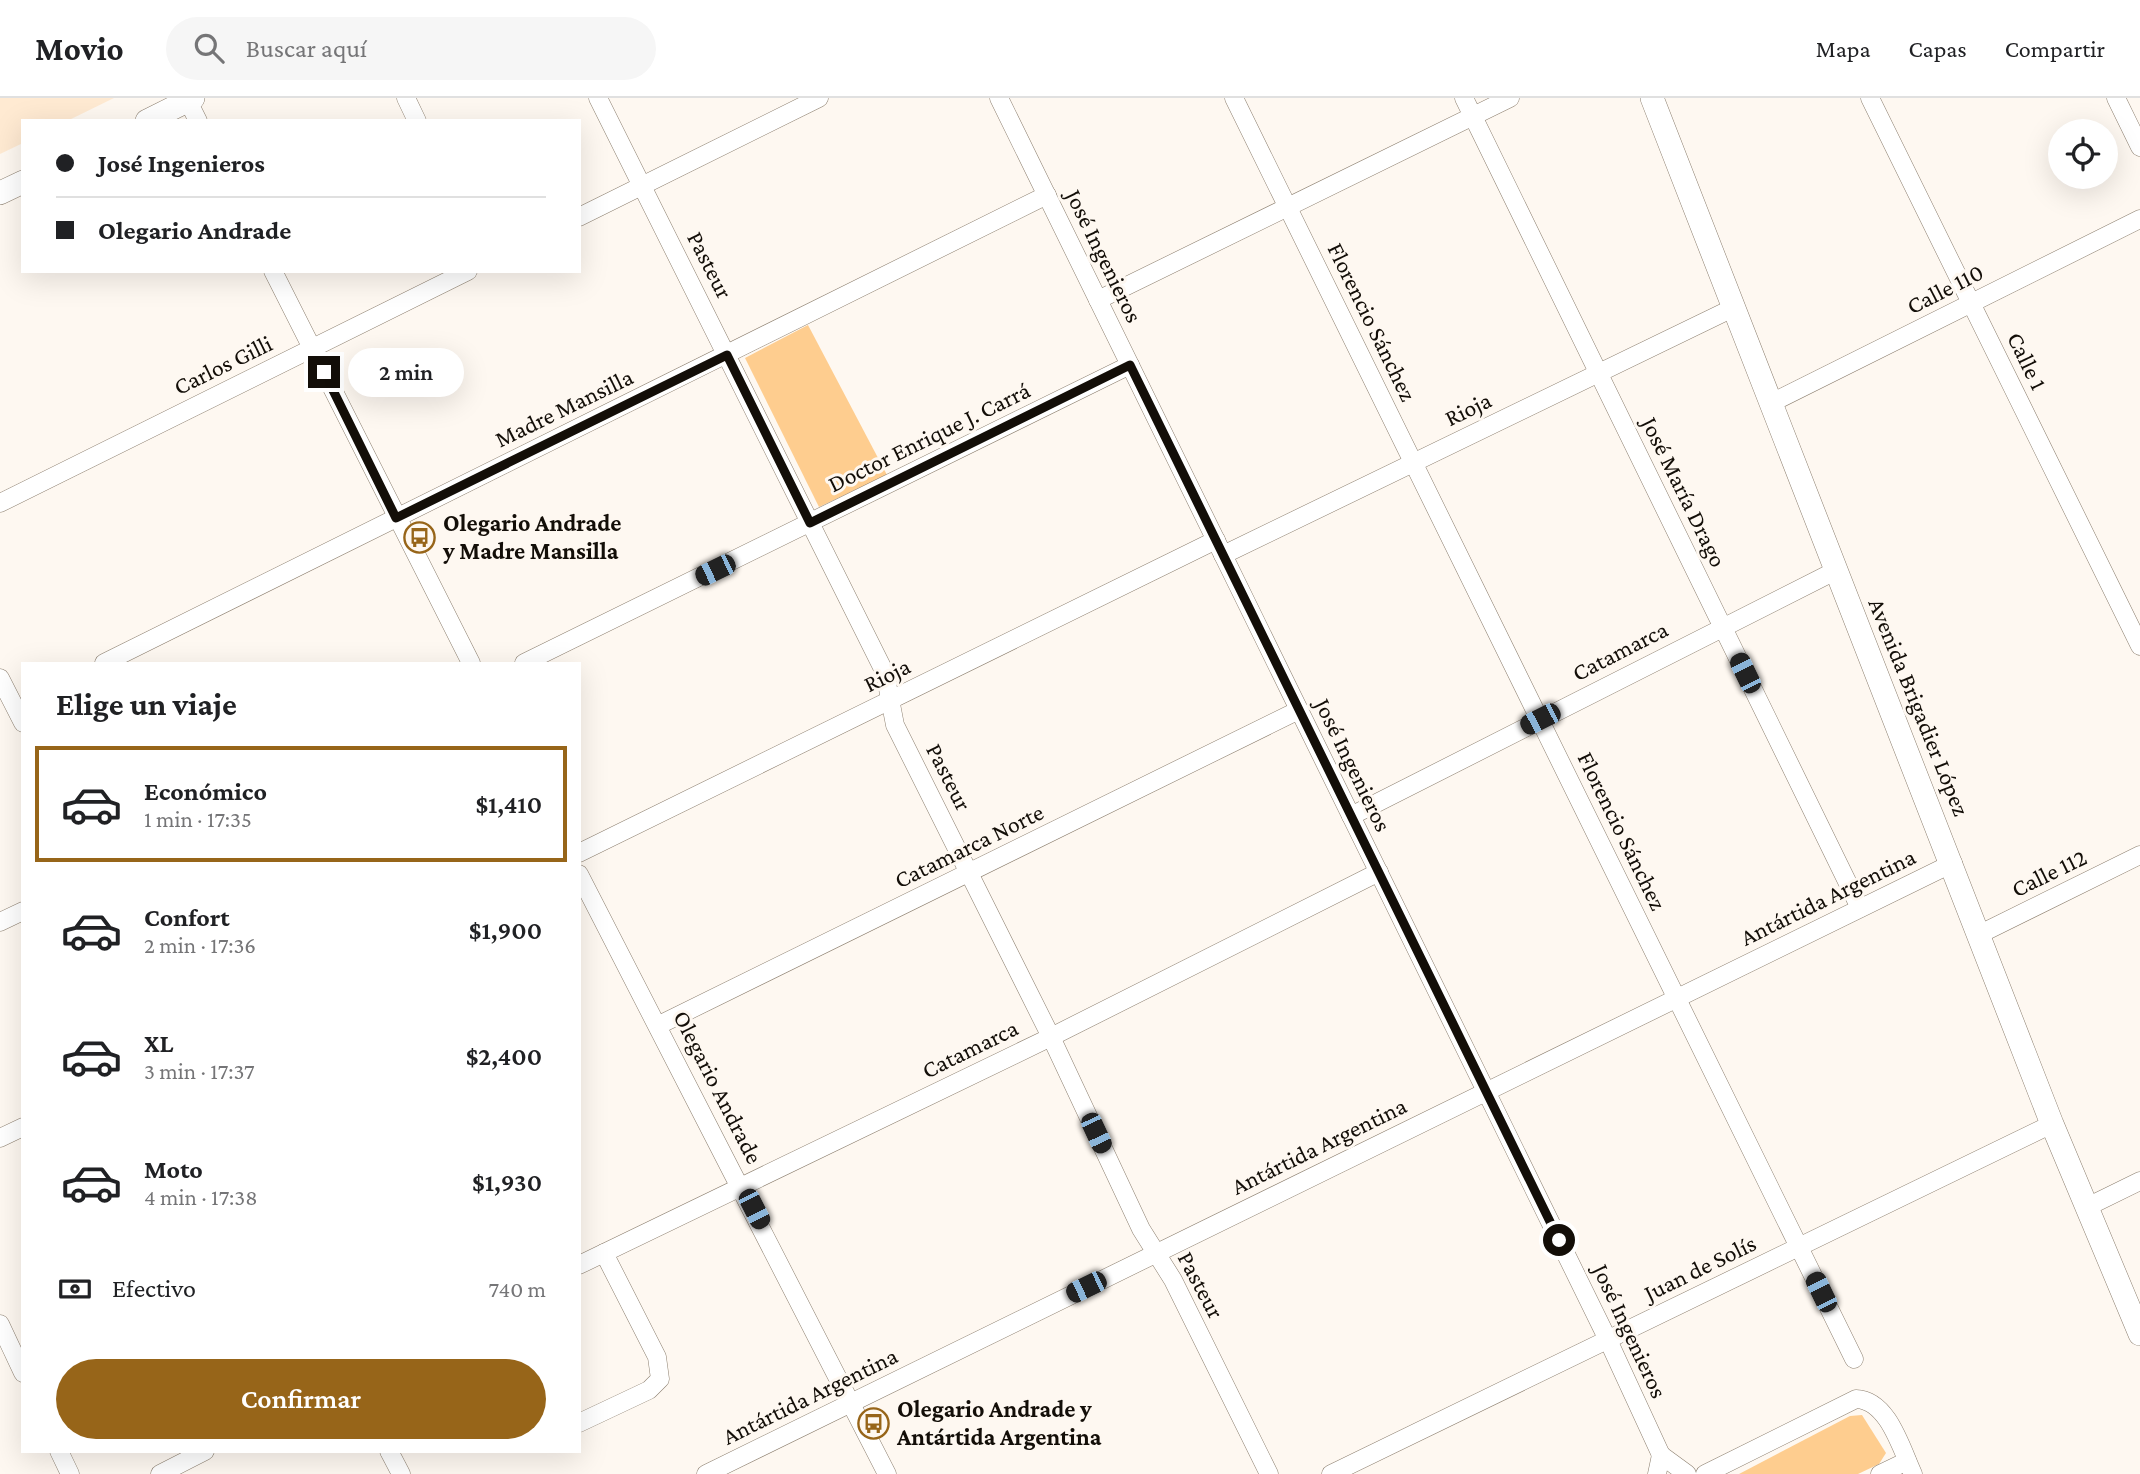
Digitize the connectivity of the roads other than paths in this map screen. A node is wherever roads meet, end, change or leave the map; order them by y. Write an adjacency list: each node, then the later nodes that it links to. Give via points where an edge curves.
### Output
1 (406, 98): 14 (street)
2 (598, 98): 17 (street, Pasteur)
3 (819, 98): 17 (street)
4 (999, 98): 19 (street, José Ingenieros)
5 (1234, 98): 20 (street, Florencio Sánchez)
6 (1464, 98): 12 (street, José María Drago)
7 (1510, 98): 12 (street)
8 (1652, 98): 27 (street, Avenida Brigadier López)
9 (1870, 98): 26 (street, Calle 1)
10 (2116, 98): 15 (street)
11 (193, 106): 13 (street)
12 (1473, 116): 20 (street); 31 (street, José María Drago)
13 (153, 119)
14 (416, 119)
15 (2140, 147)
16 (21, 183): 18 (street)
17 (643, 186): 21 (street); 29 (street, Pasteur)
18 (0, 193)
19 (1047, 195): 25 (street, José Ingenieros); 29 (street, Madre Mansilla)
20 (1288, 207): 25 (street); 33 (street, Florencio Sánchez)
21 (581, 216)
22 (2140, 219): 26 (street, Calle 110)
23 (274, 273): 28 (street)
24 (464, 273): 28 (street, Carlos Gilli)
25 (1098, 300): 30 (street, José Ingenieros)
26 (1971, 303): 32 (street, Calle 110); 40 (street, Calle 1)
27 (1735, 307): 31 (street, Rioja); 32 (street, Avenida Brigadier López)
28 (312, 348): 34 (street, Carlos Gilli); 35 (street)
29 (727, 355): 35 (street, Madre Mansilla); 36 (street, Pasteur)
30 (1130, 365): 36 (street, Doctor Enrique J. Carrá); 37 (street, José Ingenieros)
31 (1598, 373): 33 (street, Rioja); 39 (street, José María Drago)
32 (1771, 403): 38 (street, Avenida Brigadier López)
33 (1413, 463): 37 (street, Rioja); 48 (street, Florencio Sánchez)
34 (0, 503)
35 (396, 518): 41 (street, Madre Mansilla); 42 (street)
36 (810, 523): 43 (street, Doctor Enrique J. Carrá); 45 (street, Pasteur, via 885,673)
37 (1219, 547): 45 (street, Rioja); 46 (street, José Ingenieros)
38 (1837, 570): 39 (street, Catamarca); 52 (street, Avenida Brigadier López)
39 (1722, 626): 48 (street, Catamarca); 56 (street, José María Drago)
40 (2140, 646)
41 (106, 662)
42 (470, 662)
43 (526, 662)
44 (0, 678): 47 (street)
45 (890, 701): 50 (street, Rioja); 54 (street, Pasteur, via 895,725)
46 (1299, 710): 49 (street, José Ingenieros); 54 (street, Catamarca Norte)
47 (15, 712)
48 (1540, 719): 49 (street, Catamarca); 60 (street, Florencio Sánchez)
49 (1351, 816): 53 (street, José Ingenieros)
50 (581, 852)
51 (2140, 855): 59 (street, Calle 112)
52 (1953, 863): 56 (street, Antártida Argentina); 59 (street, Avenida Brigadier López)
53 (1379, 872): 62 (street, Catamarca); 63 (street, José Ingenieros)
54 (970, 873): 61 (street, Catamarca Norte); 62 (street, Pasteur)
55 (581, 878): 61 (street, Olegario Andrade)
56 (1860, 908): 60 (street, Antártida Argentina)
57 (21, 912): 58 (street)
58 (0, 922)
59 (1980, 934): 64 (street, Avenida Brigadier López)
60 (1677, 998): 63 (street, Antártida Argentina); 70 (street, Florencio Sánchez)
61 (659, 1025): 68 (street, Olegario Andrade)
62 (1051, 1037): 68 (street, Catamarca); 72 (street, Pasteur)
63 (1486, 1091): 72 (street, Antártida Argentina); 76 (street, José Ingenieros)
64 (2052, 1124): 69 (street, Avenida Brigadier López); 70 (street, Juan de Solís)
65 (21, 1128): 66 (street)
66 (0, 1138)
67 (2140, 1181): 69 (street)
68 (742, 1185): 71 (street, Catamarca); 80 (street, Olegario Andrade)
69 (2089, 1206): 75 (street, Avenida Brigadier López)
70 (1799, 1247): 76 (street, Juan de Solís); 78 (street, Florencio Sánchez)
71 (604, 1253): 73 (street, Catamarca); 81 (street, via 657,1357 660,1379 649,1390)
72 (1156, 1253): 80 (street, Antártida Argentina); 93 (street, Pasteur)
73 (581, 1264)
74 (0, 1324): 77 (street)
75 (2140, 1334)
76 (1608, 1340): 85 (street, José Ingenieros); 94 (street, Juan de Solís)
77 (11, 1343): 79 (street)
78 (1854, 1359)
79 (21, 1368)
80 (853, 1402): 87 (street, Antártida Argentina); 92 (street, Olegario Andrade)
81 (581, 1422)
82 (60, 1453): 88 (street)
83 (201, 1453): 89 (street)
84 (390, 1453): 90 (street)
85 (1661, 1455): 95 (street); 96 (street)
86 (1910, 1467): 97 (street, via 1880,1407 1869,1399 1856,1399); 98 (street)
87 (725, 1470): 91 (street, Antártida Argentina)
88 (70, 1474)
89 (160, 1474)
90 (401, 1474)
91 (706, 1474)
92 (887, 1474)
93 (1269, 1474)
94 (1331, 1474)
95 (1657, 1474)
96 (1687, 1474)
97 (1706, 1474)
98 (1880, 1474)

